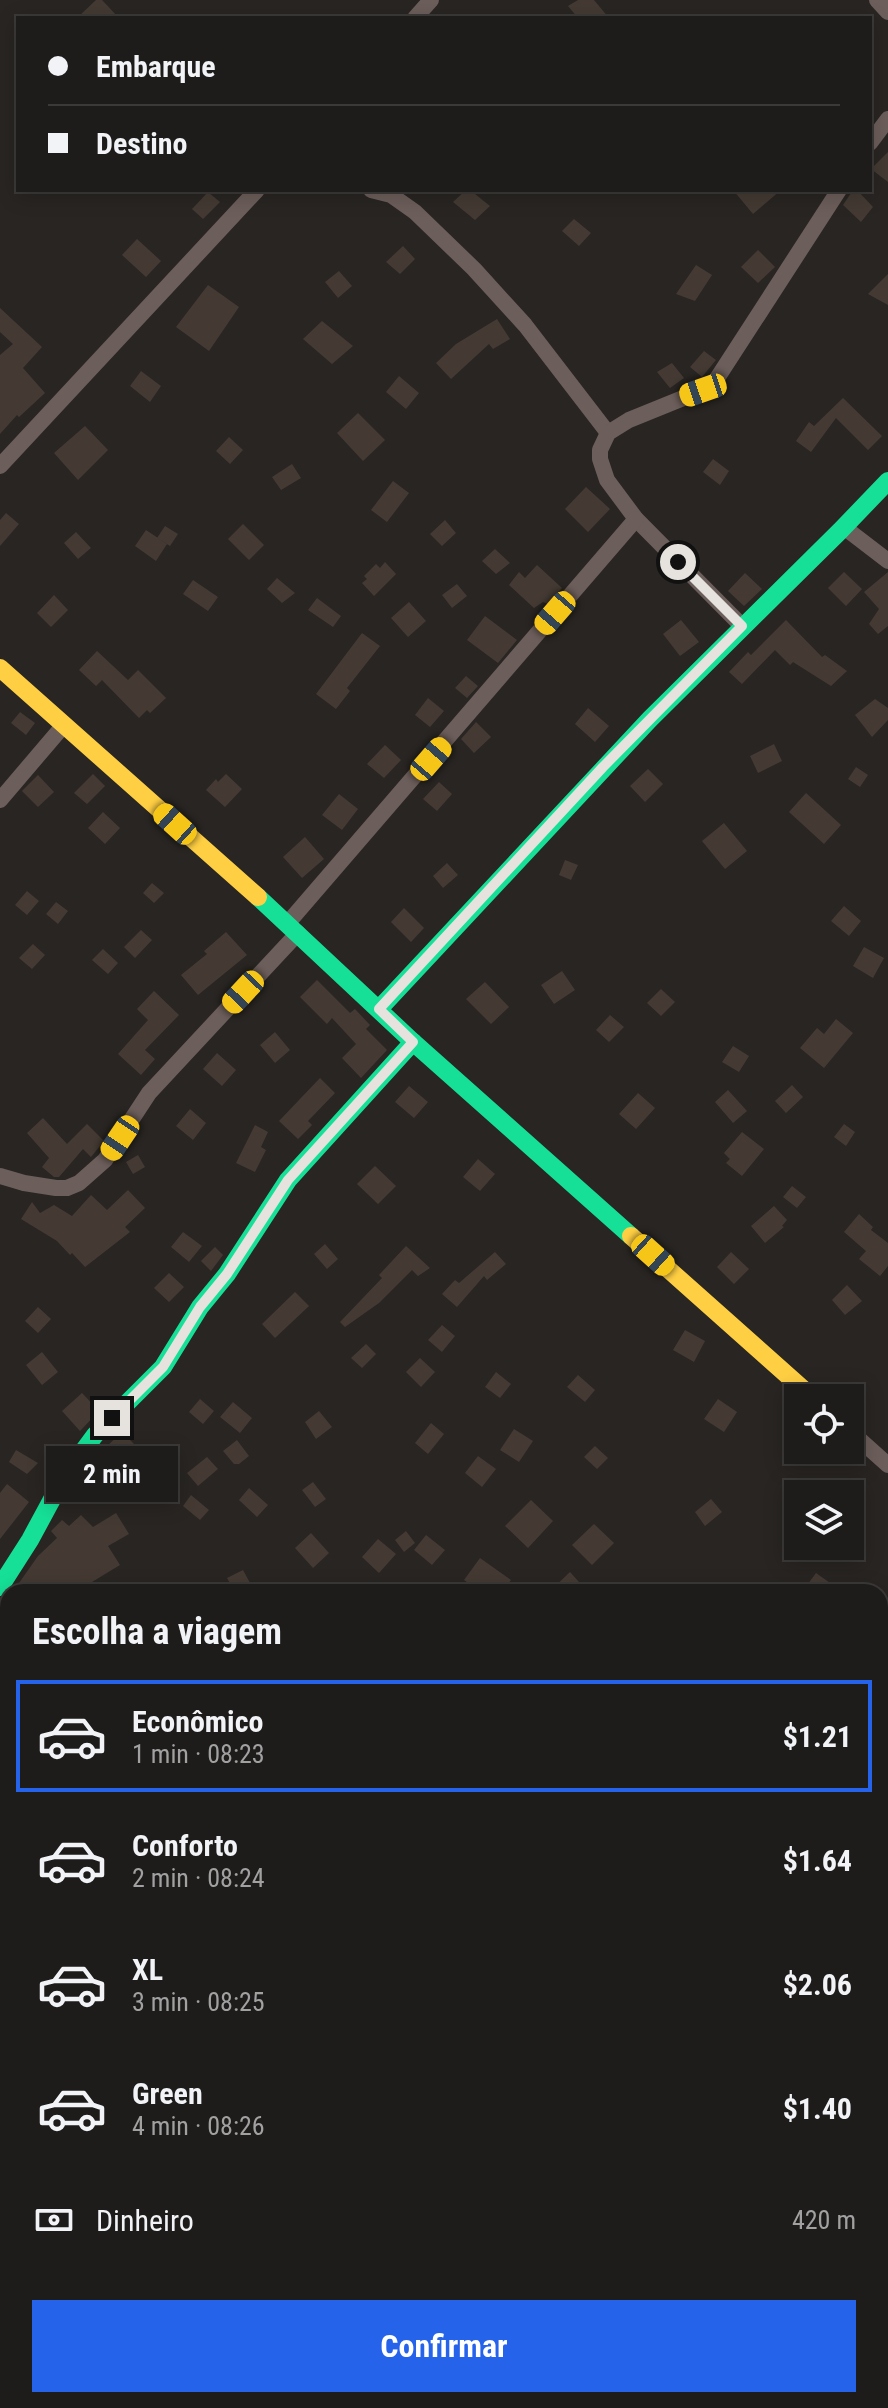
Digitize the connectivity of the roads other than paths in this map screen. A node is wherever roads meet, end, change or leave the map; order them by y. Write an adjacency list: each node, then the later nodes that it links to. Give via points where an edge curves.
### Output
1 (431, 0): 4 (street)
2 (877, 0): 3 (street)
3 (888, 12)
4 (417, 16)
5 (888, 119): 6 (street)
6 (872, 140)
7 (379, 192): 10 (street, via 415,212 474,269 525,325)
8 (838, 192): 10 (street, via 716,380)
9 (248, 193): 11 (street)
10 (608, 433): 13 (street, via 600,459 607,480)
11 (0, 466)
12 (888, 481): 14 (street)
13 (636, 519): 16 (street); 20 (street)
14 (845, 528): 15 (street); 16 (street)
15 (888, 561)
16 (742, 626): 21 (street)
17 (0, 668): 18 (street)
18 (64, 725): 19 (street); 20 (street)
19 (0, 800)
20 (292, 928): 21 (street); 23 (street, via 149,1093 105,1160 79,1183 56,1188)
21 (379, 1009): 22 (street)
22 (413, 1042): 24 (street); 27 (street, via 288,1180 163,1367 95,1435 64,1477)
23 (0, 1176)
24 (797, 1384)
25 (864, 1444): 26 (street)
26 (888, 1465)
27 (2, 1584)

